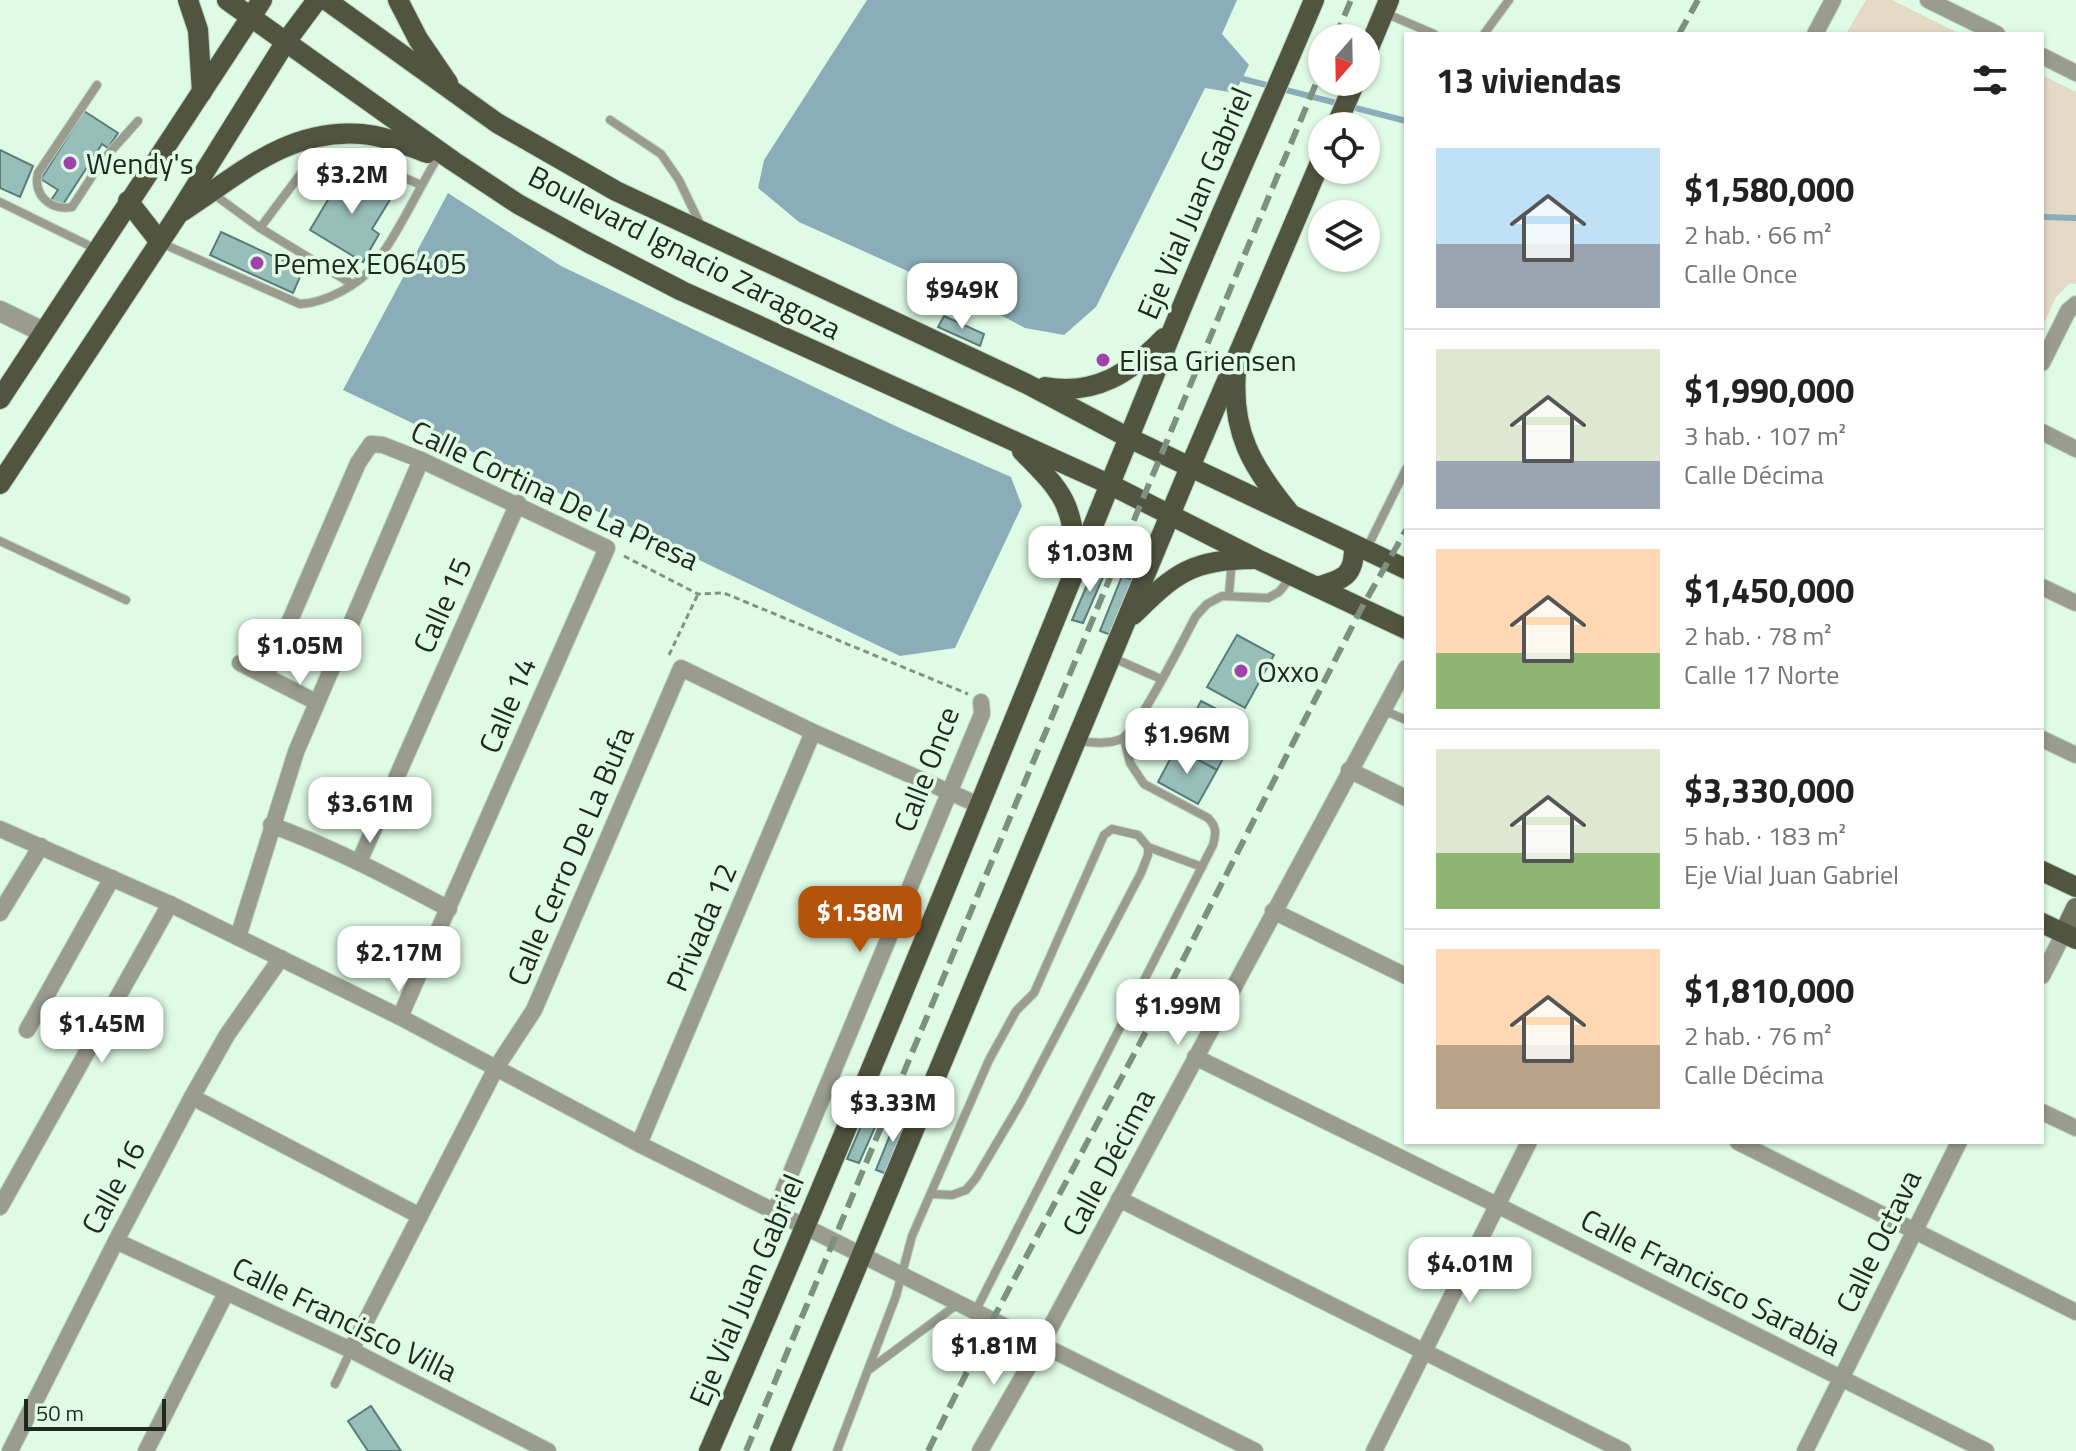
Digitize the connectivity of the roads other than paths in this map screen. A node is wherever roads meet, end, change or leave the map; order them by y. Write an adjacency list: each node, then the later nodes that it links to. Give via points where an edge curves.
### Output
1 (188, 0): 21 (main road, via 198,30)
2 (227, 0): 12 (main road, Boulevard Ignacio Zaragoza)
3 (262, 0): 12 (main road)
4 (317, 0): 17 (main road)
5 (326, 0): 22 (main road, Boulevard Ignacio Zaragoza)
6 (398, 0): 22 (main road)
7 (1314, 0): 41 (main road, Eje Vial Juan Gabriel)
8 (1509, 0): 14 (lane)
9 (1833, 0): 15 (street)
10 (1928, 0): 16 (street)
11 (1386, 6): 13 (lane)
12 (249, 17): 17 (main road, Boulevard Ignacio Zaragoza); 21 (main road)
13 (1431, 32)
14 (1485, 32)
15 (1816, 32)
16 (1993, 32)
17 (285, 43): 26 (main road, Boulevard Ignacio Zaragoza); 33 (main road)
18 (2044, 57): 19 (street)
19 (2076, 73)
20 (97, 85): 24 (lane, via 38,173 43,199 72,207 102,161)
21 (202, 92): 31 (main road)
22 (457, 96): 35 (main road, Boulevard Ignacio Zaragoza, via 557,159)
23 (610, 120): 35 (lane, via 661,154)
24 (138, 121)
25 (311, 138): 26 (main road, via 361,134); 27 (lane); 30 (main road, via 245,168)
26 (445, 159): 29 (lane); 49 (main road, Boulevard Ignacio Zaragoza, via 682,291)
27 (318, 163): 29 (lane, via 371,163); 34 (lane, via 305,168)
28 (1311, 184): 43 (main road)
29 (421, 185): 38 (lane, via 374,266)
30 (212, 193): 33 (main road); 34 (lane)
31 (128, 201): 36 (main road); 37 (main road)
32 (0, 202): 37 (lane)
33 (177, 216): 36 (main road)
34 (260, 228): 38 (lane)
35 (705, 234): 45 (main road, Boulevard Ignacio Zaragoza)
36 (160, 242): 38 (lane, via 300,304); 54 (main road)
37 (97, 250): 42 (main road)
38 (352, 284)
39 (2076, 304): 44 (street)
40 (0, 311): 42 (street)
41 (1172, 330): 45 (main road, via 1142,360 1098,385 1063,390); 48 (main road, Eje Vial Juan Gabriel)
42 (43, 332): 46 (main road)
43 (1238, 356): 52 (main road); 58 (main road, via 1235,390 1243,442 1262,479)
44 (2044, 359)
45 (1027, 384): 48 (main road, Boulevard Ignacio Zaragoza)
46 (0, 399)
47 (2044, 433): 50 (street)
48 (1129, 438): 52 (main road, Boulevard Ignacio Zaragoza); 55 (main road, Eje Vial Juan Gabriel)
49 (1013, 442): 55 (main road, Boulevard Ignacio Zaragoza); 65 (main road, via 1064,498 1071,515)
50 (2076, 449)
51 (421, 460): 56 (street, Calle Cortina De La Presa); 77 (street, Calle Cortina De La Presa, via 371,444 358,463); 79 (street)
52 (1190, 467): 57 (main road); 58 (main road, Boulevard Ignacio Zaragoza)
53 (1404, 472): 61 (lane)
54 (0, 484)
55 (1111, 485): 57 (main road, Boulevard Ignacio Zaragoza); 65 (main road, Eje Vial Juan Gabriel)
56 (518, 503): 60 (street, Calle Cortina De La Presa); 96 (street, Calle 15)
57 (1171, 515): 63 (main road, Boulevard Ignacio Zaragoza); 72 (main road)
58 (1294, 518): 61 (main road, Boulevard Ignacio Zaragoza)
59 (0, 541): 70 (lane)
60 (607, 548): 103 (street, Calle 14)
61 (1360, 548): 64 (main road, Boulevard Ignacio Zaragoza); 67 (main road, via 1344,577)
62 (1232, 559): 63 (main road); 69 (lane); 72 (main road, via 1178,573)
63 (1257, 559): 66 (main road, Boulevard Ignacio Zaragoza)
64 (1404, 568)
65 (1076, 571): 91 (main road, Eje Vial Juan Gabriel)
66 (1293, 576): 67 (main road, Boulevard Ignacio Zaragoza); 69 (lane, via 1268,598)
67 (1317, 587): 73 (main road, Boulevard Ignacio Zaragoza)
68 (2044, 588): 71 (street)
69 (1229, 594): 78 (lane, via 1196,616)
70 (126, 600)
71 (2076, 603)
72 (1125, 624): 74 (main road)
73 (1404, 628)
74 (1111, 657): 78 (lane); 86 (main road)
75 (240, 663): 77 (street)
76 (1404, 672): 81 (street, Calle Décima)
77 (266, 676): 79 (street)
78 (1161, 679): 84 (lane)
79 (316, 702): 92 (street)
80 (981, 702): 89 (street, Calle Once, via 982,714)
81 (1383, 710): 82 (lane); 88 (street, Calle Décima)
82 (1404, 719)
83 (813, 732): 89 (street); 115 (street, Calle Cerro De La Bufa, via 681,668 534,1010); 119 (street, Privada 12)
84 (1124, 738): 86 (lane); 97 (lane, via 1130,763 1144,784 1215,825 1213,845)
85 (2044, 740): 87 (street)
86 (1076, 741): 132 (main road)
87 (2076, 755)
88 (1349, 770): 90 (street); 105 (street, Calle Décima)
89 (950, 792): 91 (street); 127 (street, Calle Once)
90 (1404, 797)
91 (981, 806): 129 (main road, Eje Vial Juan Gabriel)
92 (271, 825): 96 (street); 108 (street)
93 (0, 829): 94 (street)
94 (41, 846): 99 (street); 104 (street)
95 (1148, 847): 97 (lane); 123 (lane, via 1141,873 976,1178 966,1190 952,1195); 123 (lane, via 1127,831 1112,829 1104,835 1034,993 1016,1011 989,1060)
96 (359, 862): 103 (street)
97 (1202, 867): 136 (lane)
98 (2044, 872): 100 (main road)
99 (112, 878): 101 (street); 113 (street)
100 (2076, 887)
101 (170, 904): 108 (street); 126 (street)
102 (2076, 908): 107 (main road)
103 (449, 909): 112 (street, Calle 14)
104 (1, 910)
105 (1273, 911): 111 (street); 114 (street, Calle Décima)
106 (2044, 924): 107 (main road)
107 (2070, 936): 110 (street)
108 (238, 937): 109 (street)
109 (281, 958): 112 (street); 116 (street, Calle 16)
110 (2044, 973)
111 (1404, 975)
112 (400, 1017): 115 (street)
113 (27, 1030)
114 (1195, 1057): 124 (street, Calle Décima); 125 (street, Calle Francisco Sarabia)
115 (496, 1068): 119 (street); 128 (street, Calle Cerro De La Bufa)
116 (192, 1097): 128 (street); 131 (street, Calle 16)
117 (2044, 1113): 118 (street)
118 (2076, 1128)
119 (639, 1144): 127 (street)
120 (1528, 1144): 125 (street)
121 (1742, 1144): 130 (street)
122 (1958, 1144): 130 (street, Calle Octava)
123 (931, 1194): 133 (lane, via 912,1236)
124 (1119, 1199): 138 (street, Calle Décima); 140 (street)
125 (1497, 1205): 140 (street); 142 (street, Calle Francisco Sarabia)
126 (0, 1207)
127 (775, 1211): 129 (street)
128 (420, 1216): 139 (street, Calle Cerro De La Bufa)
129 (807, 1227): 132 (street); 147 (main road, Eje Vial Juan Gabriel)
130 (1914, 1232): 137 (street); 142 (street, Calle Octava)
131 (116, 1241): 134 (street, Calle Francisco Villa); 144 (street, Calle 16)
132 (863, 1254): 133 (street); 148 (main road)
133 (903, 1274): 135 (street); 141 (lane)
134 (226, 1293): 139 (street, Calle Francisco Villa); 145 (street)
135 (960, 1302): 136 (street); 141 (lane)
136 (976, 1310): 138 (street)
137 (2076, 1312)
138 (1042, 1343): 150 (street, Calle Décima); 151 (street)
139 (351, 1350): 143 (lane); 146 (street, Calle Francisco Villa)
140 (1424, 1351): 152 (street); 153 (street)
141 (870, 1369): 149 (lane)
142 (1841, 1379): 154 (street, Calle Octava); 155 (street, Calle Francisco Sarabia)
143 (335, 1384)
144 (10, 1451)
145 (146, 1451)
146 (548, 1451)
147 (709, 1451)
148 (780, 1451)
149 (837, 1451)
150 (980, 1451)
151 (1255, 1451)
152 (1374, 1451)
153 (1623, 1451)
154 (1805, 1451)
155 (1986, 1451)

